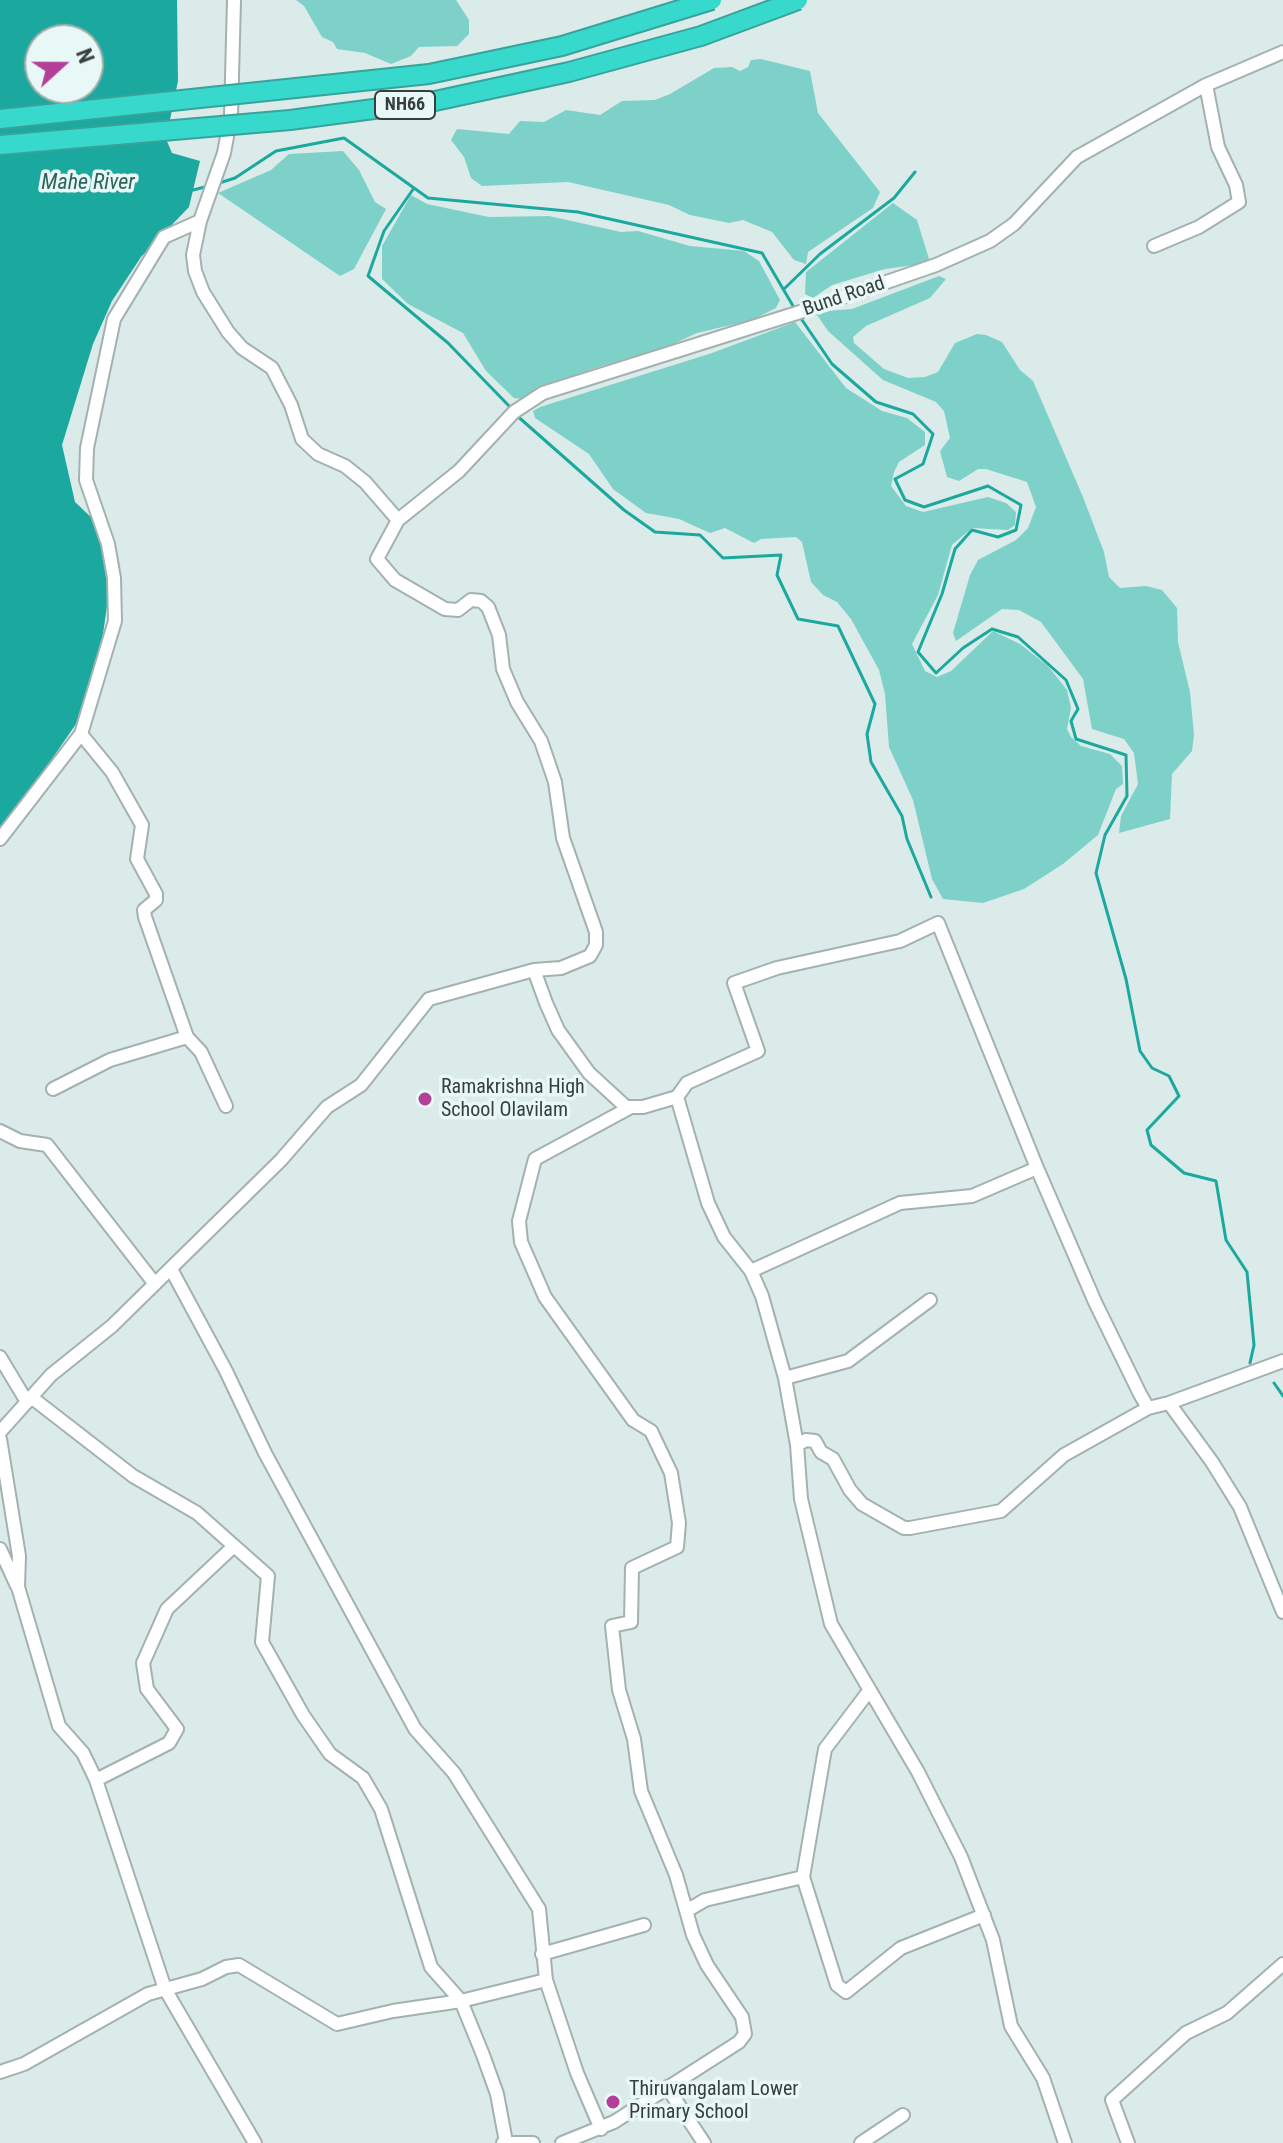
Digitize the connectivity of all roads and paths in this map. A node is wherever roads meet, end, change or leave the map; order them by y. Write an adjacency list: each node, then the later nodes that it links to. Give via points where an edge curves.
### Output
1 (234, 0): 8 (street, via 233,102)
2 (712, 0): 6 (highway, NH66, bridge, via 562,46 429,74)
3 (798, 0): 7 (highway, NH66, bridge, via 701,36 435,101 290,120)
4 (1283, 52): 5 (street, Bund Road)
5 (1206, 85): 9 (street, via 1218,147 1239,202); 10 (street, Bund Road, via 1077,157 1014,224 990,241 797,313 543,393 514,412 459,471)
6 (0, 119)
7 (0, 145)
8 (200, 221): 10 (street, via 195,271 228,332 272,368 310,449 365,482); 11 (street, via 164,237 114,319 87,448 86,480 112,567 115,621)
9 (1154, 246)
10 (398, 520): 13 (street, via 378,552 381,567 445,609 458,610 471,600 488,607 499,635 503,669 541,741 555,782 563,838 596,945 590,956 561,968)
11 (81, 734): 12 (street); 14 (street, via 112,772 142,825 137,859 156,894 145,917)
12 (0, 839)
13 (534, 970): 18 (street, via 573,1051 589,1073); 21 (street, via 429,999 361,1085 327,1107)
14 (187, 1037): 15 (street, via 110,1060); 17 (street, via 201,1052)
15 (53, 1089)
16 (677, 1097): 18 (street); 20 (street, via 687,1083 758,1051 734,983 900,941 938,923); 22 (street, via 708,1203 724,1237)
17 (226, 1106)
18 (631, 1107): 41 (street, via 535,1159 519,1221 521,1242 545,1297 633,1420 651,1431 671,1473 677,1547 632,1568 631,1622 612,1626 619,1690 634,1739 641,1791)
19 (0, 1131): 23 (street, via 47,1145)
20 (1037, 1168): 22 (street, via 972,1196 900,1203); 30 (street)
21 (171, 1269): 23 (street); 44 (street, via 415,1729 454,1773 539,1909)
22 (751, 1271): 27 (street)
23 (155, 1284): 28 (street)
24 (930, 1300): 27 (street, via 848,1361)
25 (0, 1357): 28 (street)
26 (1283, 1361): 29 (street)
27 (785, 1378): 33 (street)
28 (29, 1399): 31 (street); 34 (street, via 133,1476 197,1513)
29 (1169, 1403): 30 (street); 37 (street, via 1240,1507)
30 (1148, 1408): 33 (street, via 1064,1455 1001,1511 910,1528 862,1504 815,1441)
31 (0, 1432)
32 (0, 1439): 36 (street, via 19,1556)
33 (797, 1445): 38 (street, via 801,1499 827,1613)
34 (234, 1546): 39 (street, via 167,1609 143,1663 147,1689 177,1729 169,1743); 48 (street, via 268,1576 262,1642 330,1754 363,1778 381,1809 431,1967)
35 (0, 1549): 36 (street)
36 (18, 1587): 39 (street, via 59,1726 83,1753)
37 (1283, 1612)
38 (869, 1691): 40 (street, via 825,1749); 42 (street, via 961,1857)
39 (96, 1780): 47 (street)
40 (803, 1877): 41 (street, via 705,1900); 42 (street, via 837,1985 846,1992 901,1948)
41 (688, 1910): 50 (street, via 693,1935 742,2017 745,2034)
42 (984, 1915): 59 (street, via 1011,2026 1043,2078)
43 (644, 1925): 44 (street)
44 (542, 1954): 46 (street)
45 (1283, 1964): 60 (street, via 1227,2013 1186,2033 1112,2100)
46 (546, 1980): 48 (street); 52 (street)
47 (165, 1989): 48 (street, via 239,1965 337,2024); 49 (street); 53 (street)
48 (461, 2001): 54 (street, via 497,2094)
49 (0, 2072)
50 (667, 2087): 52 (street); 57 (street)
51 (903, 2115): 58 (street)
52 (601, 2129): 56 (street)
53 (255, 2143)
54 (505, 2143): 55 (street)
55 (533, 2143)
56 (562, 2143)
57 (704, 2143)
58 (861, 2143)
59 (1065, 2143)
60 (1128, 2143)

